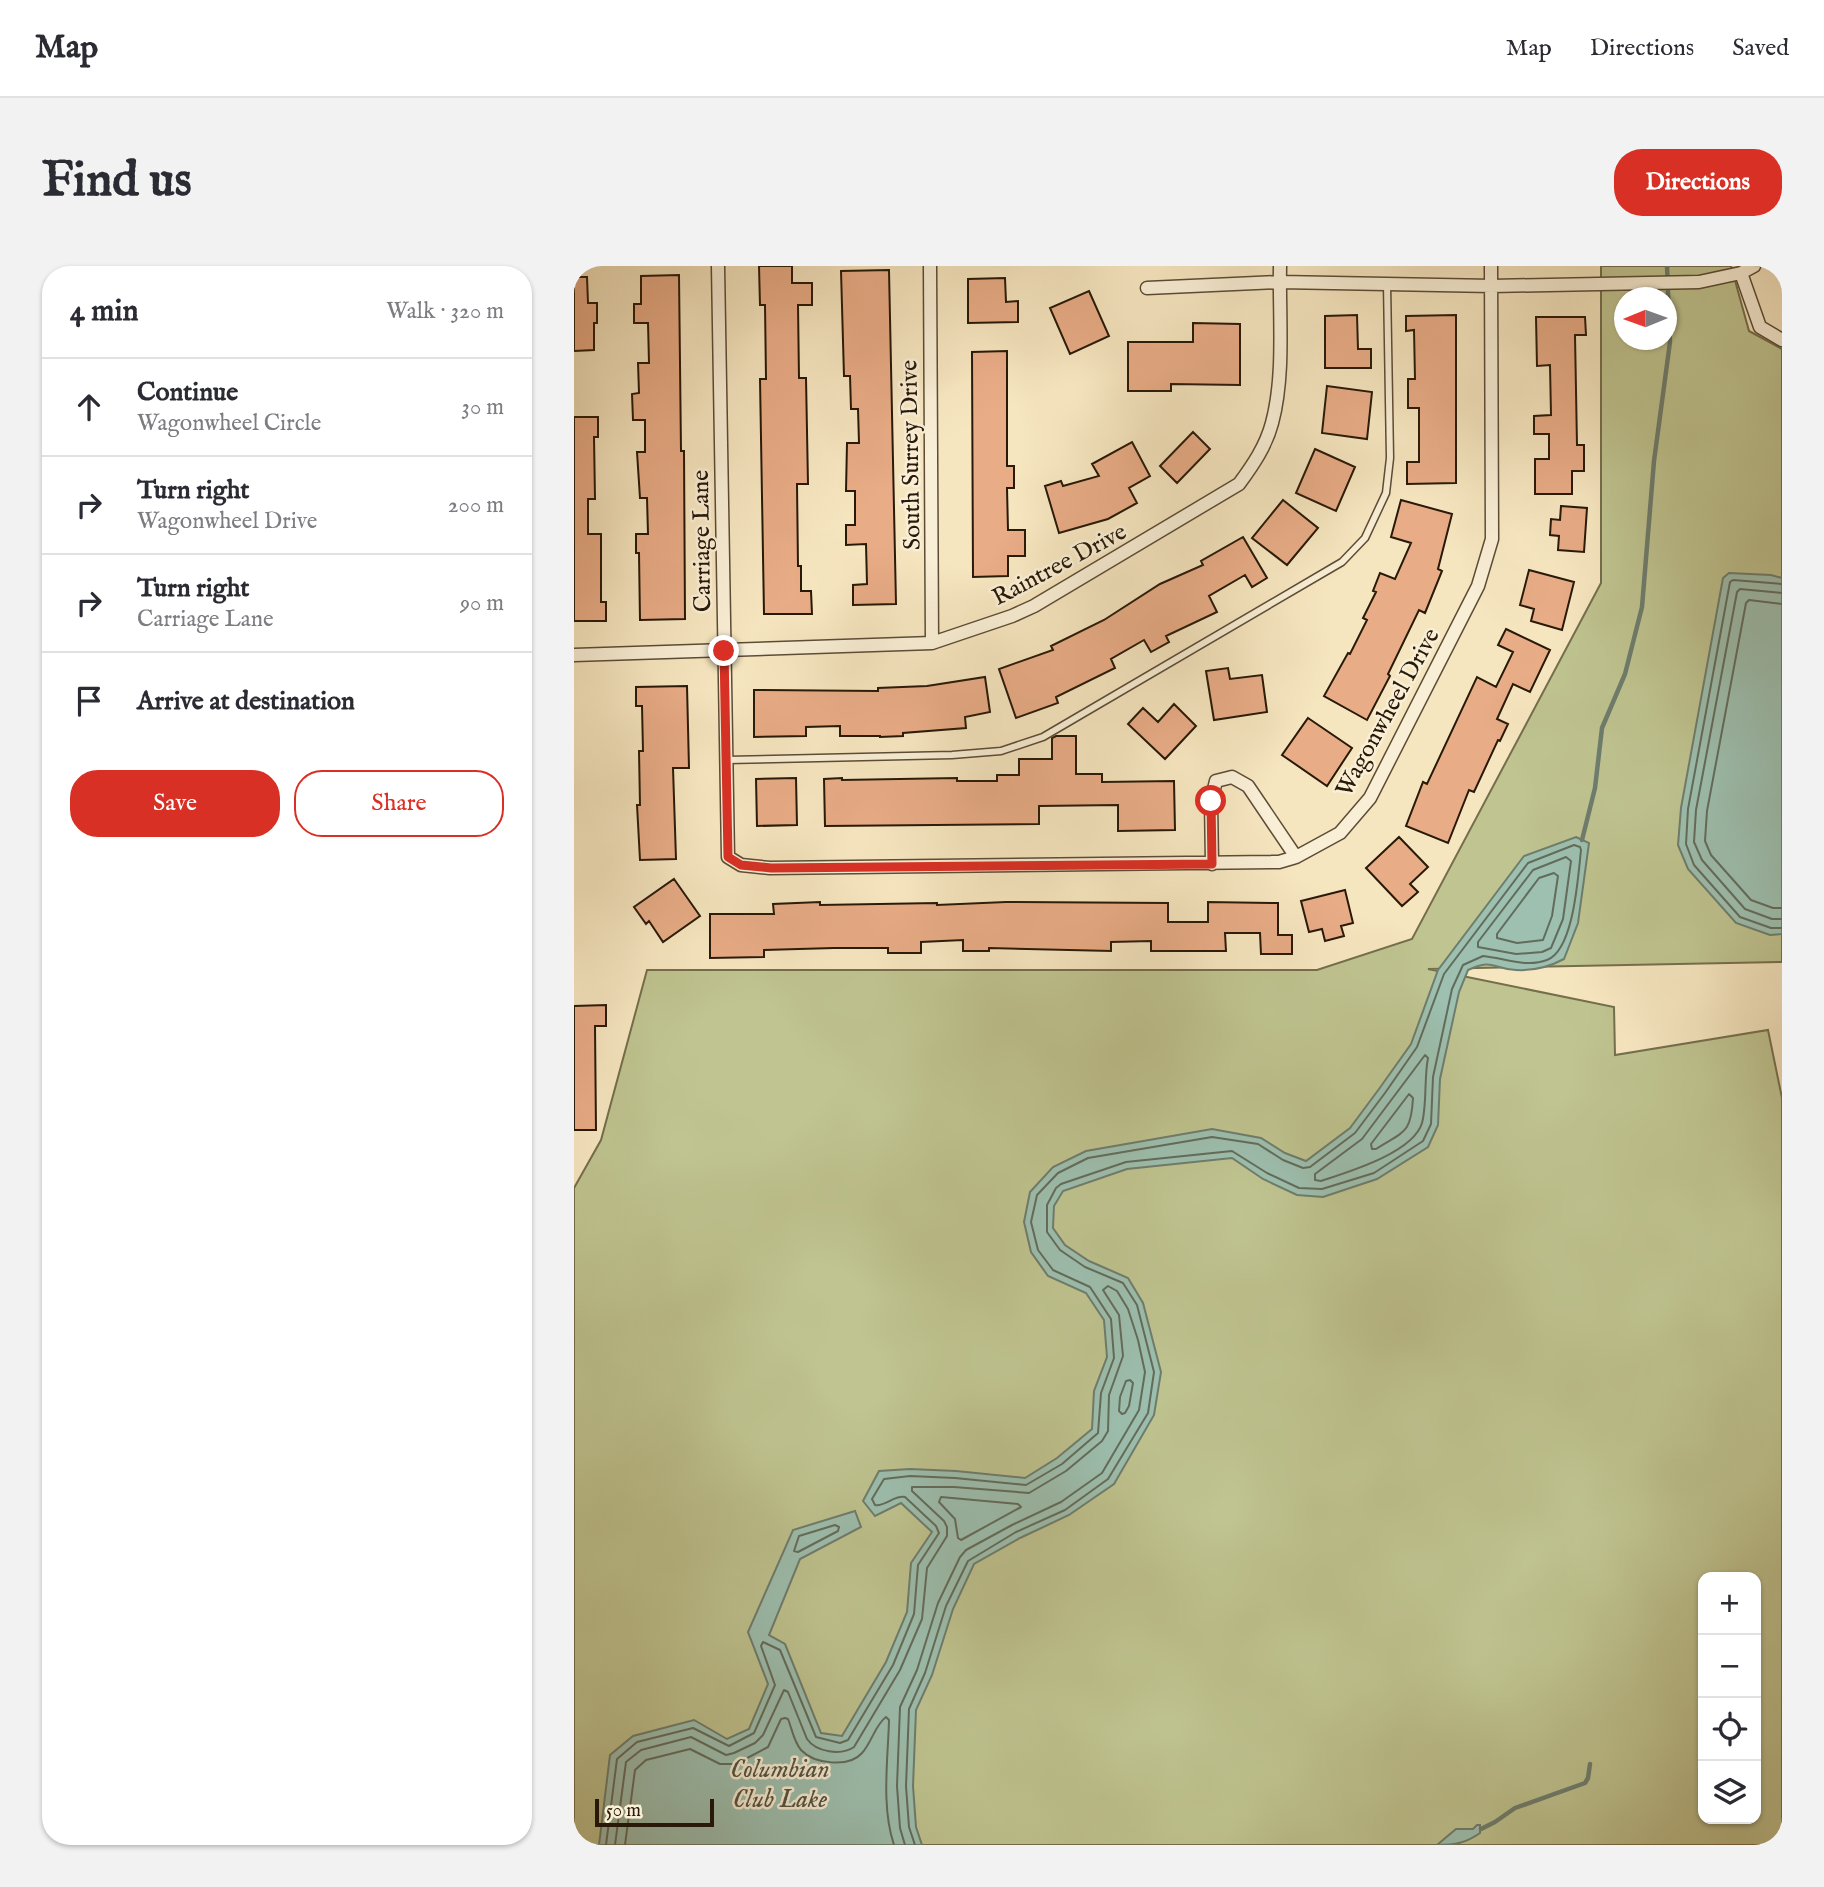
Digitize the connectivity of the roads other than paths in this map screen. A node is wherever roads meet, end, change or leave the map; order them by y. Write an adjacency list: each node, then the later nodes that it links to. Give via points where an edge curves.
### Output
1 (718, 266): 13 (street, Carriage Lane)
2 (930, 266): 12 (street, South Surrey Drive)
3 (1280, 266): 7 (street, Raintree Drive)
4 (1491, 266): 9 (street, Wagonwheel Drive)
5 (1754, 266): 6 (street)
6 (1741, 273): 9 (street, via 1699,282); 11 (street, via 1760,327)
7 (1280, 282): 8 (street); 10 (street); 12 (street, Raintree Drive, via 1278,387 1272,423 1257,460 1239,484 1034,606)
8 (1387, 284): 9 (street); 15 (lane, via 1390,458 1386,492 1365,538 1342,562 1044,737 1001,751)
9 (1492, 286): 17 (street, Wagonwheel Drive, via 1492,539 1478,586 1370,798 1340,833)
10 (1147, 288)
11 (1782, 341)
12 (932, 643): 13 (street, Raintree Drive)
13 (724, 651): 14 (street, Raintree Drive); 15 (street, Carriage Lane)
14 (574, 654)
15 (726, 760): 16 (street, Carriage Lane)
16 (728, 857): 18 (street, Wagonwheel Drive, via 741,865 771,868)
17 (1296, 857): 18 (street, Wagonwheel Drive, via 1279,862); 18 (street, via 1248,786 1233,777 1216,781 1211,801)
18 (1212, 864)

